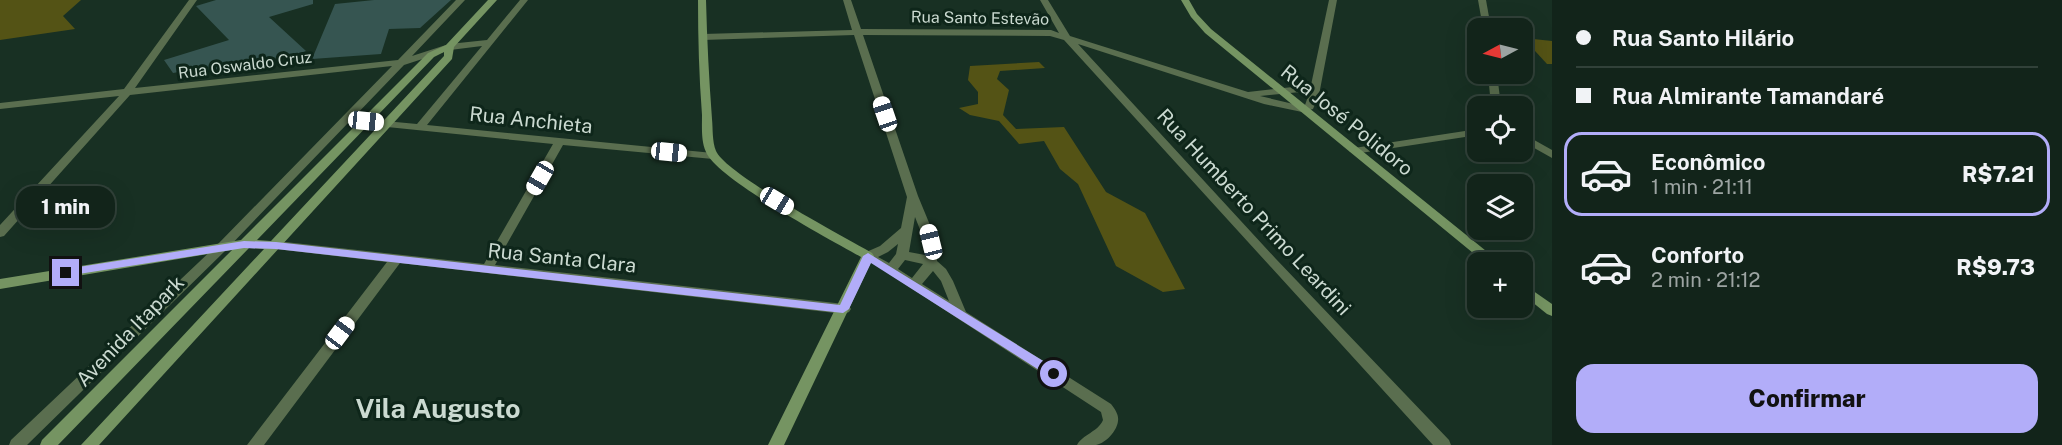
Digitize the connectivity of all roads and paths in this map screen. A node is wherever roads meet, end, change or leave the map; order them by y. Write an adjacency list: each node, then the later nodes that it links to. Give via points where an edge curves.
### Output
1 (193, 0): 20 (street)
2 (461, 0): 17 (street)
3 (493, 0): 16 (main road, Avenida Itapark)
4 (524, 0): 15 (street)
5 (702, 0): 13 (main road)
6 (847, 0): 12 (street)
7 (1044, 0): 14 (street, Rua Humberto Primo Leardini)
8 (1185, 0): 19 (main road, Rua José Polidoro, via 1208,31)
9 (1333, 0): 18 (street)
10 (1482, 0): 11 (street)
11 (1485, 18)
12 (857, 32): 13 (street, Rua Santo Estevão); 14 (street, Rua Santo Estevão, via 1032,32); 34 (street)
13 (703, 37): 33 (main road, via 709,147)
14 (1066, 37): 21 (street, Rua Santo Estevão); 60 (street, Rua Humberto Primo Leardini)
15 (491, 42): 16 (street, Rua Oswaldo Cruz); 27 (street)
16 (449, 47): 17 (street, Rua Oswaldo Cruz); 25 (main road, Avenida Itapark, via 431,55); 26 (main road, Avenida Itapark, via 449,57)
17 (403, 62): 20 (street, Rua Oswaldo Cruz); 24 (street)
18 (1316, 87): 19 (street, Rua Santo Estevão); 23 (street, via 1313,101)
19 (1280, 91): 21 (street, Rua Santo Estevão); 23 (main road, Rua José Polidoro)
20 (126, 94): 22 (street, Rua Oswaldo Cruz); 36 (street)
21 (1248, 95): 23 (street, Rua Santo Estevão)
22 (0, 106)
23 (1302, 109): 31 (main road, Rua José Polidoro)
24 (346, 120): 25 (street, Rua Anchieta); 39 (street)
25 (366, 121): 26 (street, Rua Anchieta); 37 (main road, Avenida Itapark)
26 (388, 124): 27 (street, Rua Anchieta); 38 (main road, Avenida Itapark)
27 (420, 127): 29 (street, Rua Anchieta)
28 (1467, 134): 31 (street)
29 (561, 141): 33 (street, Rua Anchieta); 45 (street)
30 (1533, 143): 32 (street)
31 (1354, 151): 40 (main road, Rua José Polidoro)
32 (1552, 155)
33 (713, 156): 42 (main road, via 720,165)
34 (912, 196): 35 (street); 44 (street, via 928,230)
35 (907, 230): 41 (street); 42 (street, via 884,249)
36 (0, 233)
37 (244, 244): 38 (main road); 39 (main road); 53 (main road, via 252,253 250,263); 55 (main road, Avenida Itapark)
38 (276, 246): 43 (street, Rua Santa Clara); 53 (main road, Avenida Itapark)
39 (221, 248): 47 (main road); 54 (street)
40 (1480, 252)
41 (902, 255): 44 (street); 46 (street)
42 (868, 256): 46 (street); 50 (main road)
43 (397, 258): 45 (street, Rua Santa Clara); 57 (street)
44 (932, 261): 48 (street); 52 (street, via 946,278)
45 (487, 269): 50 (street, Rua Santa Clara)
46 (891, 270): 48 (street)
47 (0, 284)
48 (914, 285): 52 (street)
49 (1533, 296): 51 (main road)
50 (843, 309): 58 (main road)
51 (1552, 311)
52 (960, 314): 59 (street, via 1101,404 1112,417 1112,423)
53 (174, 354): 56 (main road, Avenida Itapark)
54 (17, 445)
55 (48, 445)
56 (89, 445)
57 (255, 445)
58 (776, 445)
59 (1085, 445)
60 (1443, 445)

